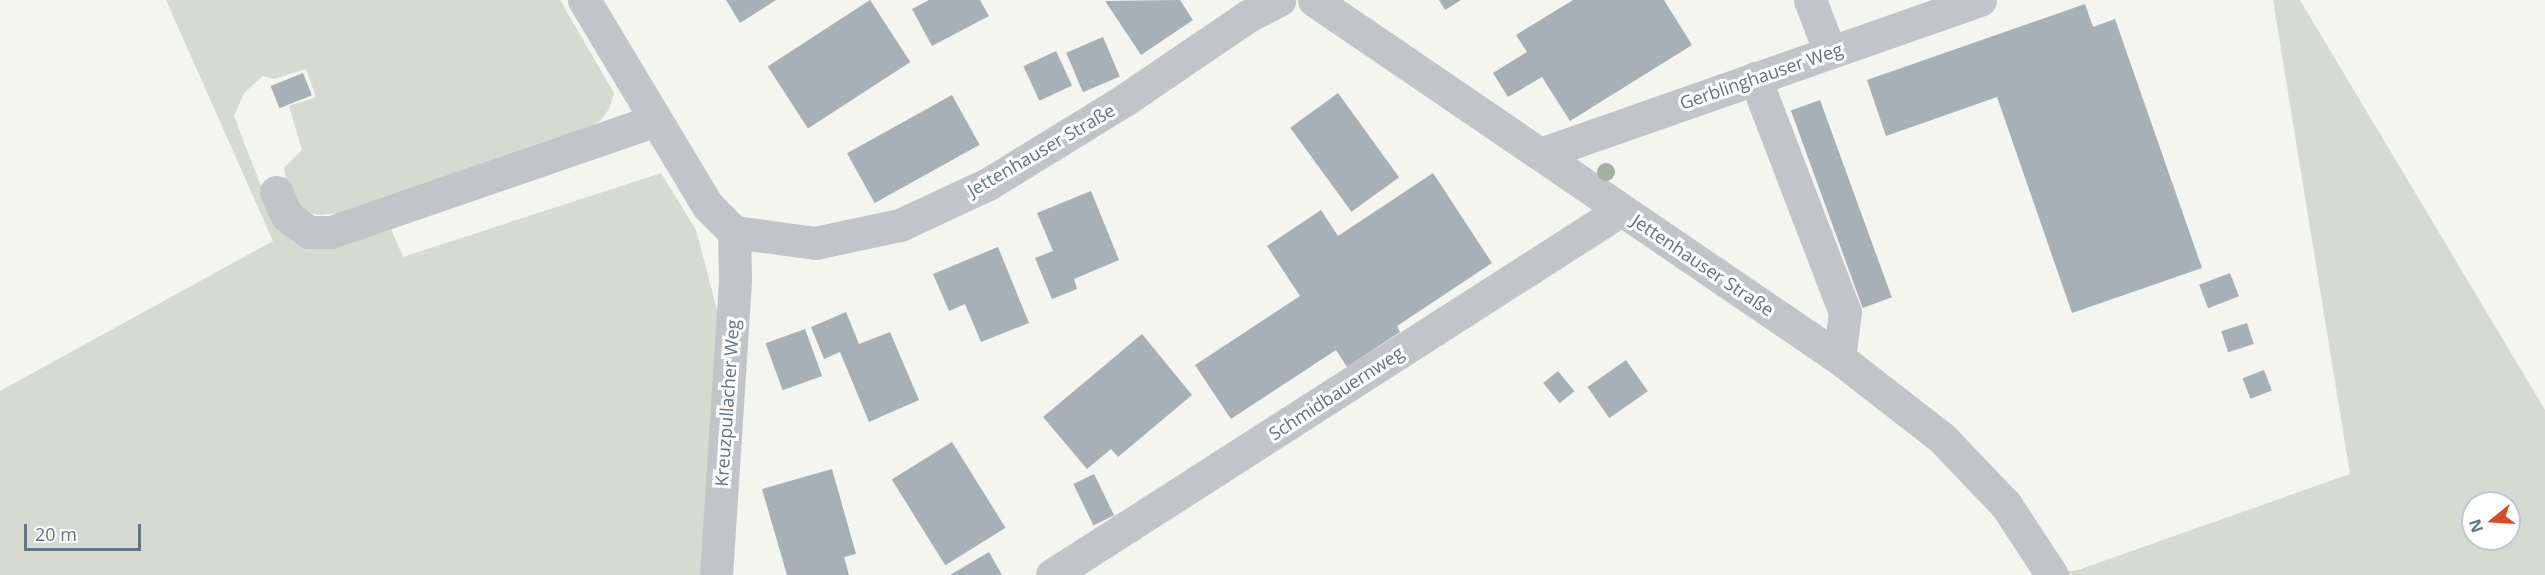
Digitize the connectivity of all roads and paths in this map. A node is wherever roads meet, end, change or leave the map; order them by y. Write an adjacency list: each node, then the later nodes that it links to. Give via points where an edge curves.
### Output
1 (584, 0): 8 (street)
2 (1279, 0): 12 (street, Jettenhauser Straße, via 1248,16 1123,101 988,184 900,225 815,243)
3 (1314, 0): 9 (street, Jettenhauser Straße)
4 (1810, 0): 6 (street)
5 (1980, 0): 6 (street, Gerblinghauser Weg)
6 (1830, 52): 7 (street, Gerblinghauser Weg)
7 (1755, 78): 9 (street, Gerblinghauser Weg); 13 (street, via 1845,312)
8 (654, 121): 10 (street, via 331,232 309,232 287,216); 12 (street, via 708,206)
9 (1543, 153): 11 (street, Jettenhauser Straße)
10 (276, 192)
11 (1621, 210): 13 (street, Jettenhauser Straße); 15 (street, Schmidbauernweg)
12 (734, 232): 14 (street, Kreuzpullacher Weg, via 735,279)
13 (1839, 358): 16 (street, Jettenhauser Straße, via 1942,438 2006,505)
14 (716, 575)
15 (1052, 575)
16 (2052, 575)

